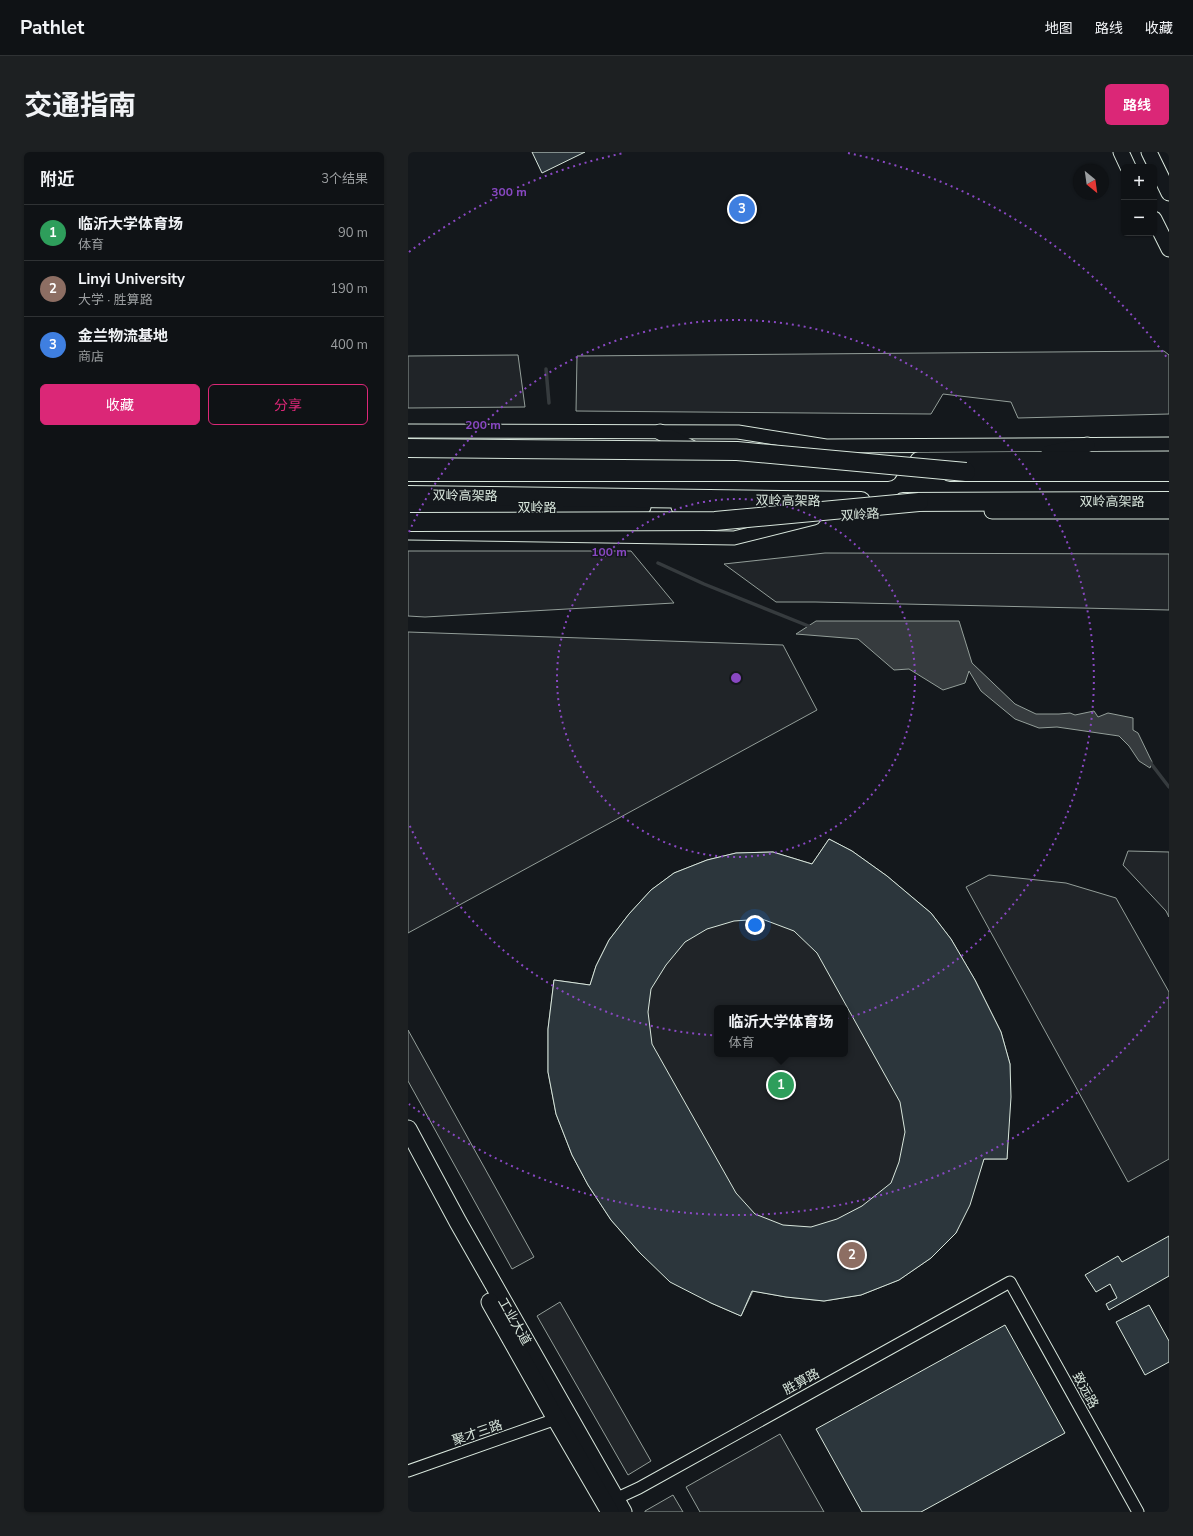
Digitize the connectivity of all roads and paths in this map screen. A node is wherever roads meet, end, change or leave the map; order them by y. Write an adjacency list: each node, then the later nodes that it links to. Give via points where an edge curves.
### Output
1 (1121, 152): 3 (main road)
2 (1149, 152): 4 (main road)
3 (1127, 164)
4 (1169, 193)
5 (1157, 225): 6 (main road)
6 (1169, 249)
7 (408, 431): 8 (street)
8 (660, 432): 10 (street, via 738,432 826,446); 15 (main road)
9 (1169, 444): 10 (street)
10 (1087, 445): 13 (main road)
11 (408, 448): 17 (highway, bridge, via 737,451)
12 (1169, 459): 13 (main road)
13 (1019, 460): 15 (main road)
14 (408, 462): 15 (main road)
15 (717, 462)
16 (408, 472): 17 (highway, 双岭高架路, bridge)
17 (966, 472): 18 (highway, 双岭高架路)
18 (1169, 472)
19 (408, 494): 21 (highway, 双岭高架路, bridge)
20 (1169, 501): 21 (highway, 双岭高架路)
21 (919, 502): 24 (highway, bridge, via 715,521)
22 (1169, 511): 23 (main road, 双岭路, via 924,510)
23 (818, 517): 24 (main road, 双岭路, via 681,506); 24 (street, via 734,538)
24 (409, 521)
25 (408, 1129): 30 (main road, 工业大道)
26 (408, 1152): 28 (main road, 工业大道)
27 (1010, 1282): 30 (street, 胜算路, via 639,1488); 31 (street, 致远路)
28 (556, 1420): 29 (street, 聚才三路); 30 (main road, 工业大道)
29 (408, 1471)
30 (613, 1507)
31 (1138, 1512)

